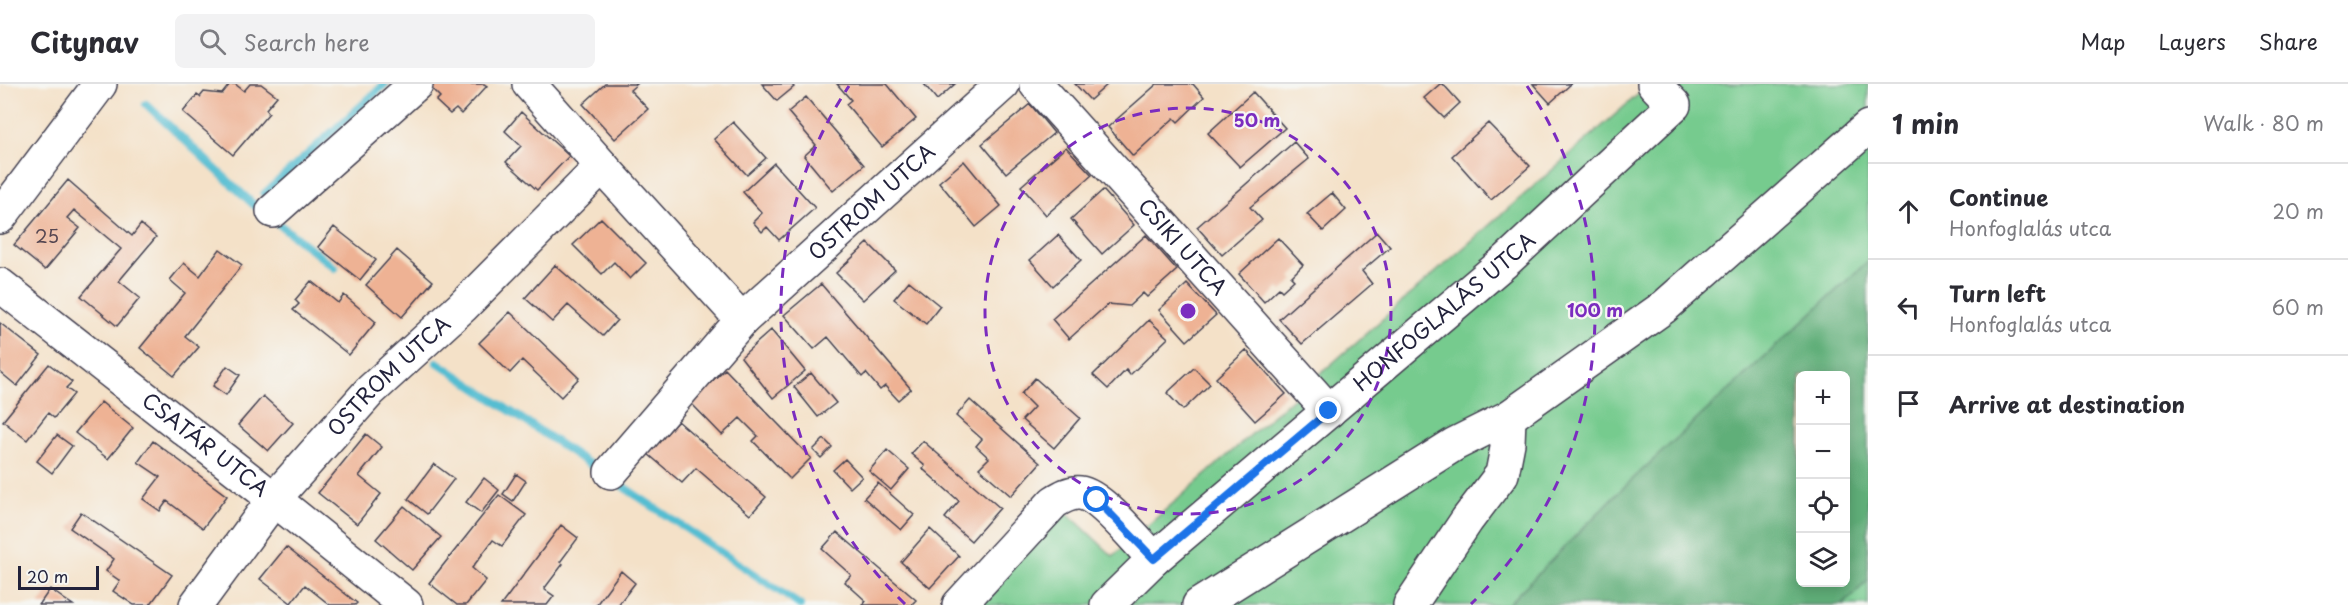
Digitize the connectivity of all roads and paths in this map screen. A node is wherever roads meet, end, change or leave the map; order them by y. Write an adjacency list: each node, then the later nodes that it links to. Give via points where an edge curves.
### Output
1 (100, 84): 10 (street)
2 (416, 84): 9 (street)
3 (529, 84): 8 (street)
4 (1003, 84): 12 (street, OSTROM UTCA)
5 (1036, 84): 13 (street, CSIKI UTCA)
6 (1664, 94): 13 (street, HONFOGLALÁS UTCA, via 1508,259)
7 (1868, 127): 14 (street, via 1664,307)
8 (602, 165): 12 (street); 16 (street, OSTROM UTCA, via 462,307 370,391)
9 (273, 211)
10 (0, 217)
11 (0, 285): 16 (street, CSATÁR UTCA)
12 (742, 320): 15 (street, OSTROM UTCA)
13 (1329, 411): 17 (street, HONFOGLALÁS UTCA)
14 (1509, 417): 22 (street, via 1455,444); 23 (street, via 1502,474)
15 (611, 472)
16 (274, 499): 18 (street, OSTROM UTCA); 19 (street, CSATÁR UTCA)
17 (1154, 559): 20 (street, via 1097,500 1083,493 1069,494 1054,502); 21 (street, HONFOGLALÁS UTCA)
18 (196, 605)
19 (406, 605)
20 (959, 605)
21 (1107, 605)
22 (1199, 605)
23 (1410, 605)

